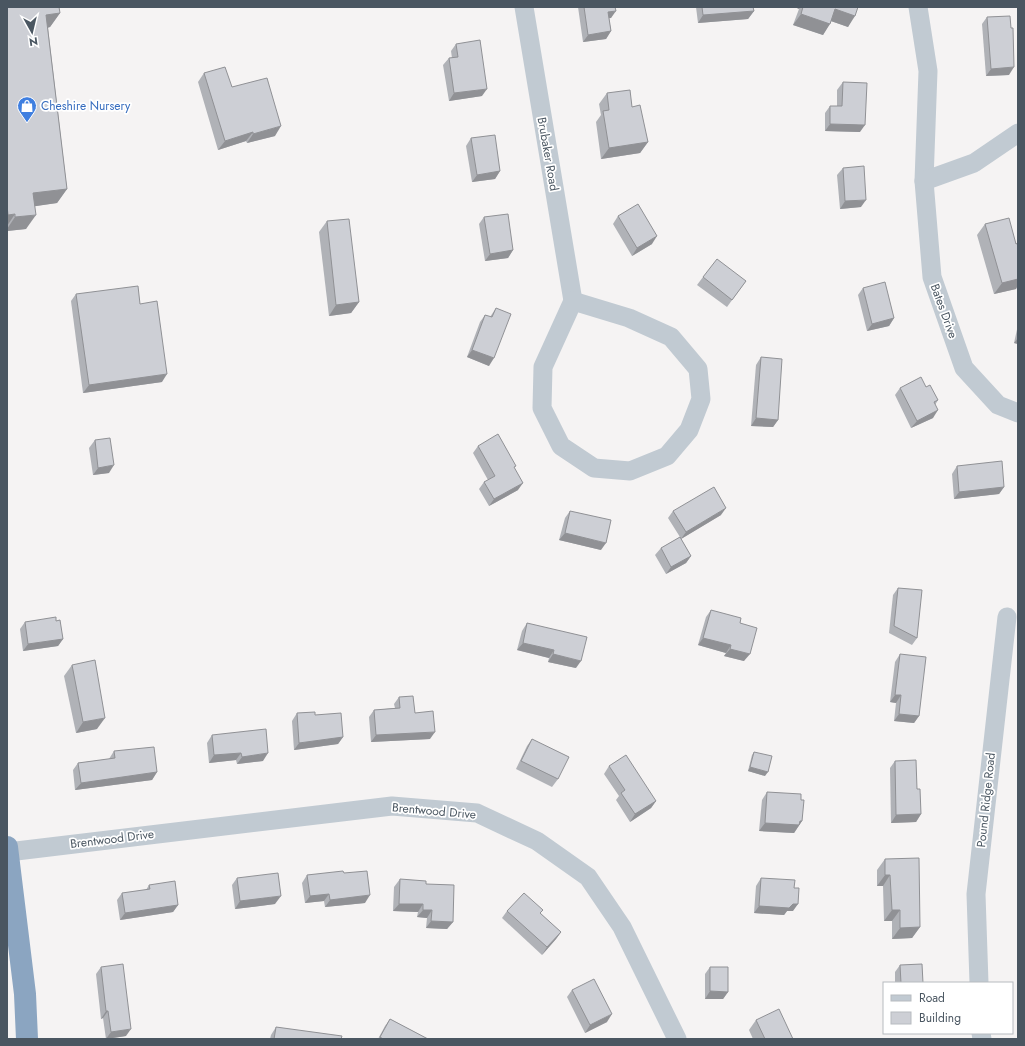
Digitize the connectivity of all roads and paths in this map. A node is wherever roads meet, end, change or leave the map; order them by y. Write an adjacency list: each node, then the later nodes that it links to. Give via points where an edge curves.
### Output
1 (524, 7): 5 (street, Brubaker Road)
2 (918, 7): 4 (street, Bates Drive, via 928,71)
3 (1018, 133): 4 (street, via 974,163)
4 (924, 181): 6 (street, Bates Drive, via 932,277 964,368 998,405)
5 (573, 301): 5 (street, via 543,367 542,408 561,446 594,468 630,471 667,456 689,430 701,398 698,370 671,337 629,318)
6 (1018, 413)
7 (1007, 618): 9 (street, Pound Ridge Road, via 976,894)
8 (7, 849): 10 (highway, via 25,994); 11 (street, Brentwood Drive, via 392,806 477,814 537,841 588,878 622,927)
9 (979, 982)
10 (27, 1039)
11 (677, 1039)

